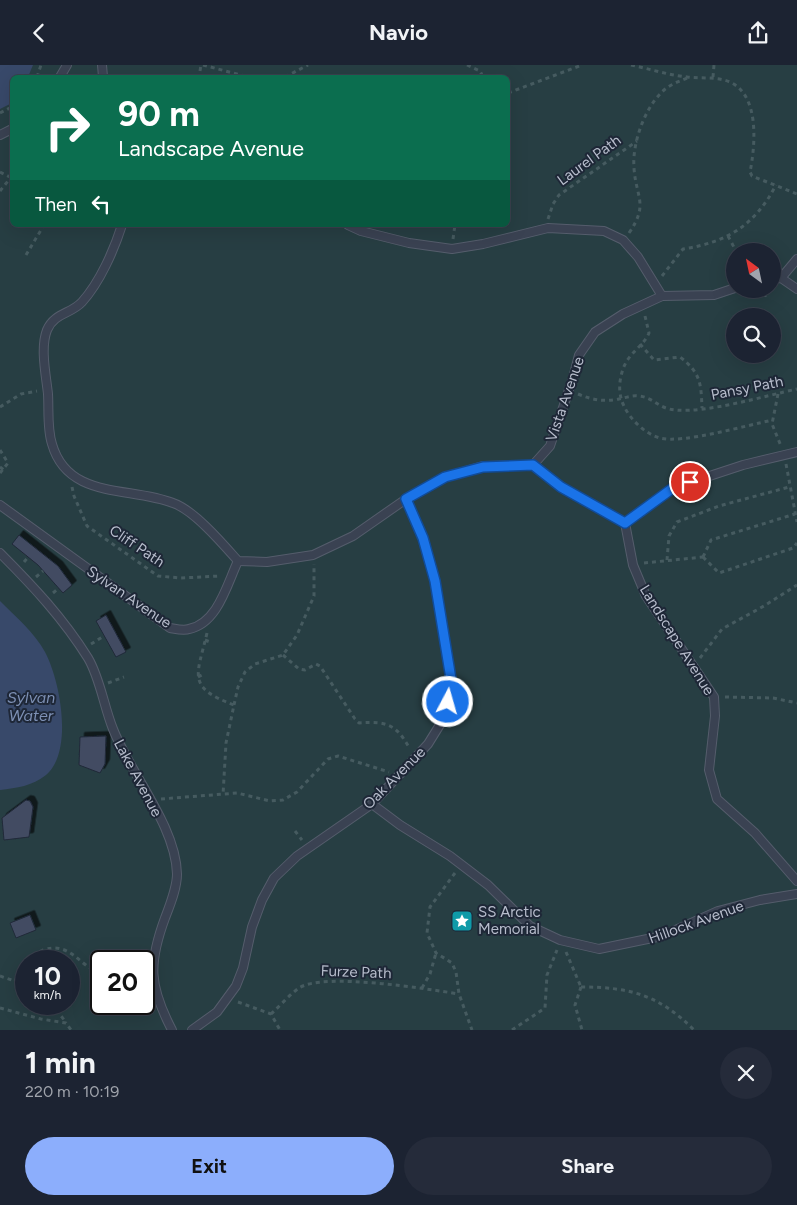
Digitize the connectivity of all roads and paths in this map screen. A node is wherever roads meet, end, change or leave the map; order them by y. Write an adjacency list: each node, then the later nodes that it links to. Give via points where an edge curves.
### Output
1 (202, 65): 7 (path); 8 (path)
2 (308, 65): 9 (path)
3 (467, 65): 10 (path)
4 (582, 65): 13 (path)
5 (631, 65): 12 (path)
6 (714, 65): 11 (path)
7 (200, 71)
8 (240, 75)
9 (289, 75)
10 (482, 75)
11 (713, 77): 12 (path); 16 (path, via 732,83 744,95 751,111 755,142 750,172 752,176)
12 (688, 78): 14 (path, via 662,92 648,114)
13 (510, 92)
14 (638, 141): 22 (path, Laurel Path, via 560,195 553,204); 23 (path, via 634,167 642,209)
15 (10, 178): 17 (path)
16 (776, 185): 18 (path); 24 (path, via 760,211)
17 (0, 191)
18 (797, 194)
19 (43, 227): 26 (path)
20 (121, 227): 35 (lane, via 110,259 82,302 60,314 47,331 44,342)
21 (352, 227): 22 (lane, via 409,243 452,249 483,245)
22 (548, 228): 32 (lane, via 604,231 623,240 638,257)
23 (630, 231)
24 (728, 236): 25 (path); 28 (path, via 710,244 683,249)
25 (732, 243)
26 (26, 255)
27 (797, 259): 29 (lane)
28 (663, 274)
29 (781, 278): 30 (lane)
30 (797, 289)
31 (726, 291): 32 (lane, Vista Avenue, via 714,295)
32 (662, 297): 37 (lane, Vista Avenue, via 623,314 595,332 578,355)
33 (645, 319): 34 (path, via 649,333)
34 (640, 344): 39 (path, via 623,369); 41 (path, via 654,360 680,357 690,365 698,376)
35 (47, 389): 40 (path, via 21,394); 50 (lane, via 51,441 57,460)
36 (797, 389): 38 (path, Pansy Path)
37 (569, 391): 39 (path, Pansy Path, via 592,400); 46 (lane, Vista Avenue, via 550,446)
38 (778, 394): 41 (path, Pansy Path); 42 (path)
39 (620, 399): 41 (path, Pansy Path, via 637,395 652,400 661,408 677,411); 42 (path, via 641,429 661,438 684,438)
40 (0, 407)
41 (702, 409)
42 (773, 420): 45 (path)
43 (0, 450): 48 (path, via 8,463)
44 (797, 452): 45 (lane)
45 (785, 454): 51 (path); 56 (lane, via 673,488)
46 (533, 465): 52 (lane, via 483,467 445,477); 56 (lane, via 561,487)
47 (0, 467): 48 (path)
48 (4, 470): 49 (path)
49 (0, 473)
50 (70, 474): 62 (lane, via 97,488 175,503 213,532); 64 (path, Cliff Path, via 74,496 87,526 158,576)
51 (789, 487): 54 (path); 61 (path, via 719,506 677,522 669,536)
52 (406, 499): 59 (lane, via 352,536); 76 (lane, Oak Avenue, via 423,538 435,581 451,679 441,723)
53 (0, 505): 66 (lane, Sylvan Avenue, via 170,628 188,630)
54 (796, 514): 55 (path); 60 (path, via 711,540)
55 (797, 522)
56 (625, 523): 63 (lane, Landscape Avenue)
57 (797, 543): 60 (path, via 792,548 719,573)
58 (0, 553): 79 (lane, Lake Avenue, via 35,587 89,660 113,731)
59 (314, 554): 62 (lane, via 267,562); 69 (path, via 314,597 298,635)
60 (703, 557): 61 (path)
61 (667, 560): 63 (path)
62 (238, 561): 64 (lane)
63 (633, 565): 70 (lane, Landscape Avenue, via 646,596)
64 (231, 575): 66 (lane, via 218,604)
65 (797, 585): 70 (path, via 722,629)
66 (204, 623): 67 (path, via 207,631)
67 (205, 640): 68 (path); 72 (path)
68 (210, 642)
69 (283, 655): 75 (path, via 255,664 245,672); 76 (path, via 299,669 305,670 316,664 320,666 359,723 385,723 394,727)
70 (694, 667): 73 (lane, Landscape Avenue)
71 (204, 674): 72 (path)
72 (198, 677): 75 (path, via 201,686 211,696)
73 (714, 697): 74 (path); 82 (lane, Landscape Avenue, via 709,770 717,799 756,833)
74 (797, 703)
75 (234, 705): 78 (path, via 226,743)
76 (415, 757): 77 (lane, Oak Avenue)
77 (398, 776): 78 (path, via 338,756 328,759 297,792 283,800 270,801 237,793); 80 (lane, Oak Avenue)
78 (223, 795): 79 (path, via 166,797)
79 (151, 803): 99 (lane, Lake Avenue, via 173,851 177,875 152,969 158,1003)
80 (372, 804): 81 (lane, Hillock Avenue); 93 (lane, Oak Avenue, via 297,856 274,878 252,927 244,968)
81 (461, 865): 84 (lane, Hillock Avenue, via 488,885 530,926); 87 (path, via 430,907 427,933)
82 (797, 881)
83 (797, 894): 84 (lane, Hillock Avenue, via 718,911 662,936 636,943 599,949)
84 (560, 940): 91 (path); 103 (path, via 548,975 544,1008)
85 (44, 950): 86 (path, via 52,947)
86 (66, 950)
87 (436, 953): 90 (path); 92 (path, via 452,963)
88 (0, 977): 89 (path)
89 (15, 981)
90 (422, 987): 92 (path, Furze Path); 95 (path, Furze Path, via 313,982 299,988)
91 (581, 987): 104 (path, via 575,1005); 105 (path, via 641,993 676,1011)
92 (459, 994): 102 (path)
93 (228, 998): 95 (path); 100 (lane, Oak Avenue, via 217,1012)
94 (0, 1008): 97 (path)
95 (271, 1014): 101 (path)
96 (60, 1015): 97 (path)
97 (66, 1023): 98 (path)
98 (71, 1030)
99 (172, 1030)
100 (192, 1030)
101 (280, 1030)
102 (472, 1030)
103 (512, 1030)
104 (582, 1030)
105 (694, 1030)

